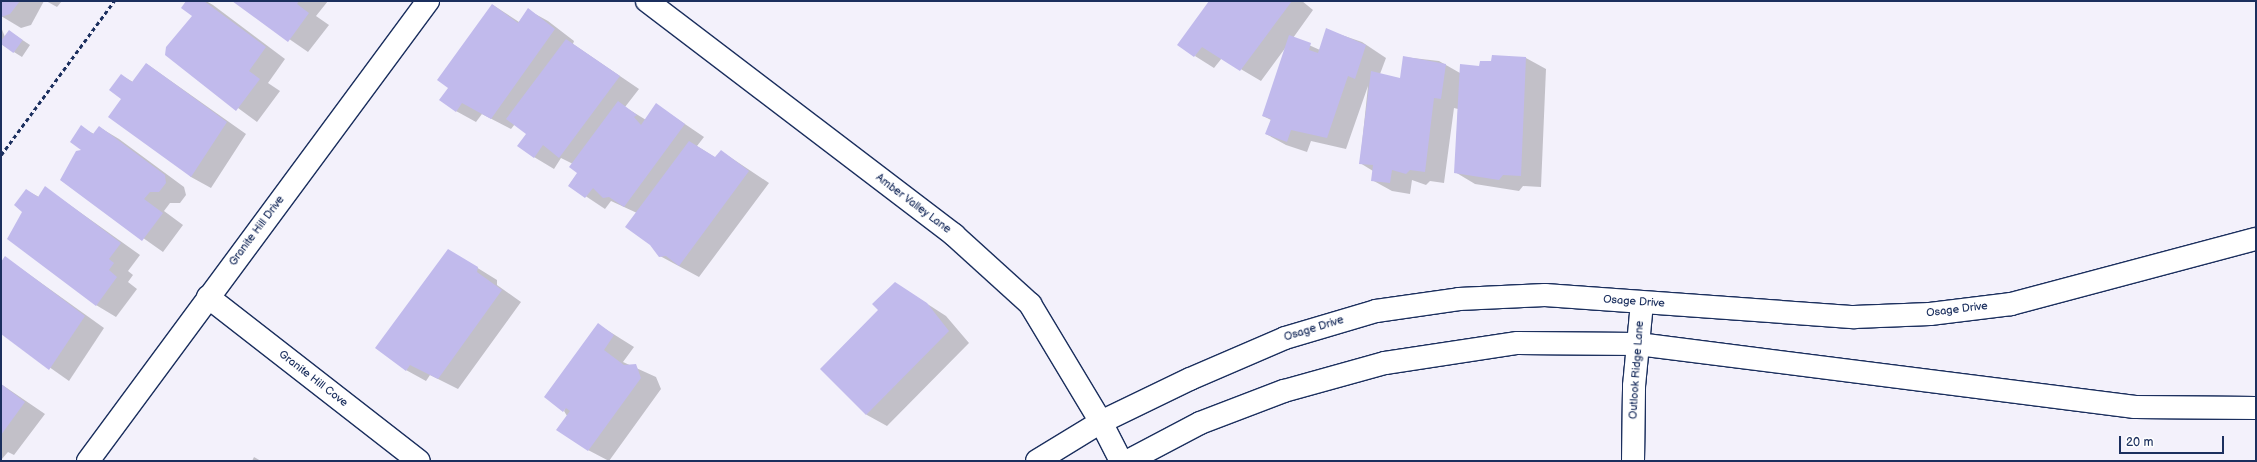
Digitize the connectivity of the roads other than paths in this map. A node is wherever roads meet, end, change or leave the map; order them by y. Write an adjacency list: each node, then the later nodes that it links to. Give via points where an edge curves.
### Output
1 (428, 1): 4 (street, Granite Hill Drive)
2 (647, 1): 8 (street, Amber Valley Lane, via 954,235 1030,304)
3 (2256, 239): 5 (street, Osage Drive, via 2011,304 1930,314 1854,317)
4 (208, 297): 9 (street, Granite Hill Drive); 10 (street, Granite Hill Cove)
5 (1642, 303): 6 (street, Outlook Ridge Lane); 8 (street, Osage Drive, via 1545,295 1459,299 1376,311 1285,338)
6 (1638, 344): 7 (street, via 2134,407); 13 (street, via 1518,343 1386,363 1284,391 1200,422); 14 (street, Outlook Ridge Lane)
7 (2256, 408)
8 (1101, 422): 11 (street, Osage Drive); 12 (street, Amber Valley Lane)
9 (88, 461)
10 (419, 461)
11 (1037, 461)
12 (1121, 461)
13 (1128, 461)
14 (1633, 461)

